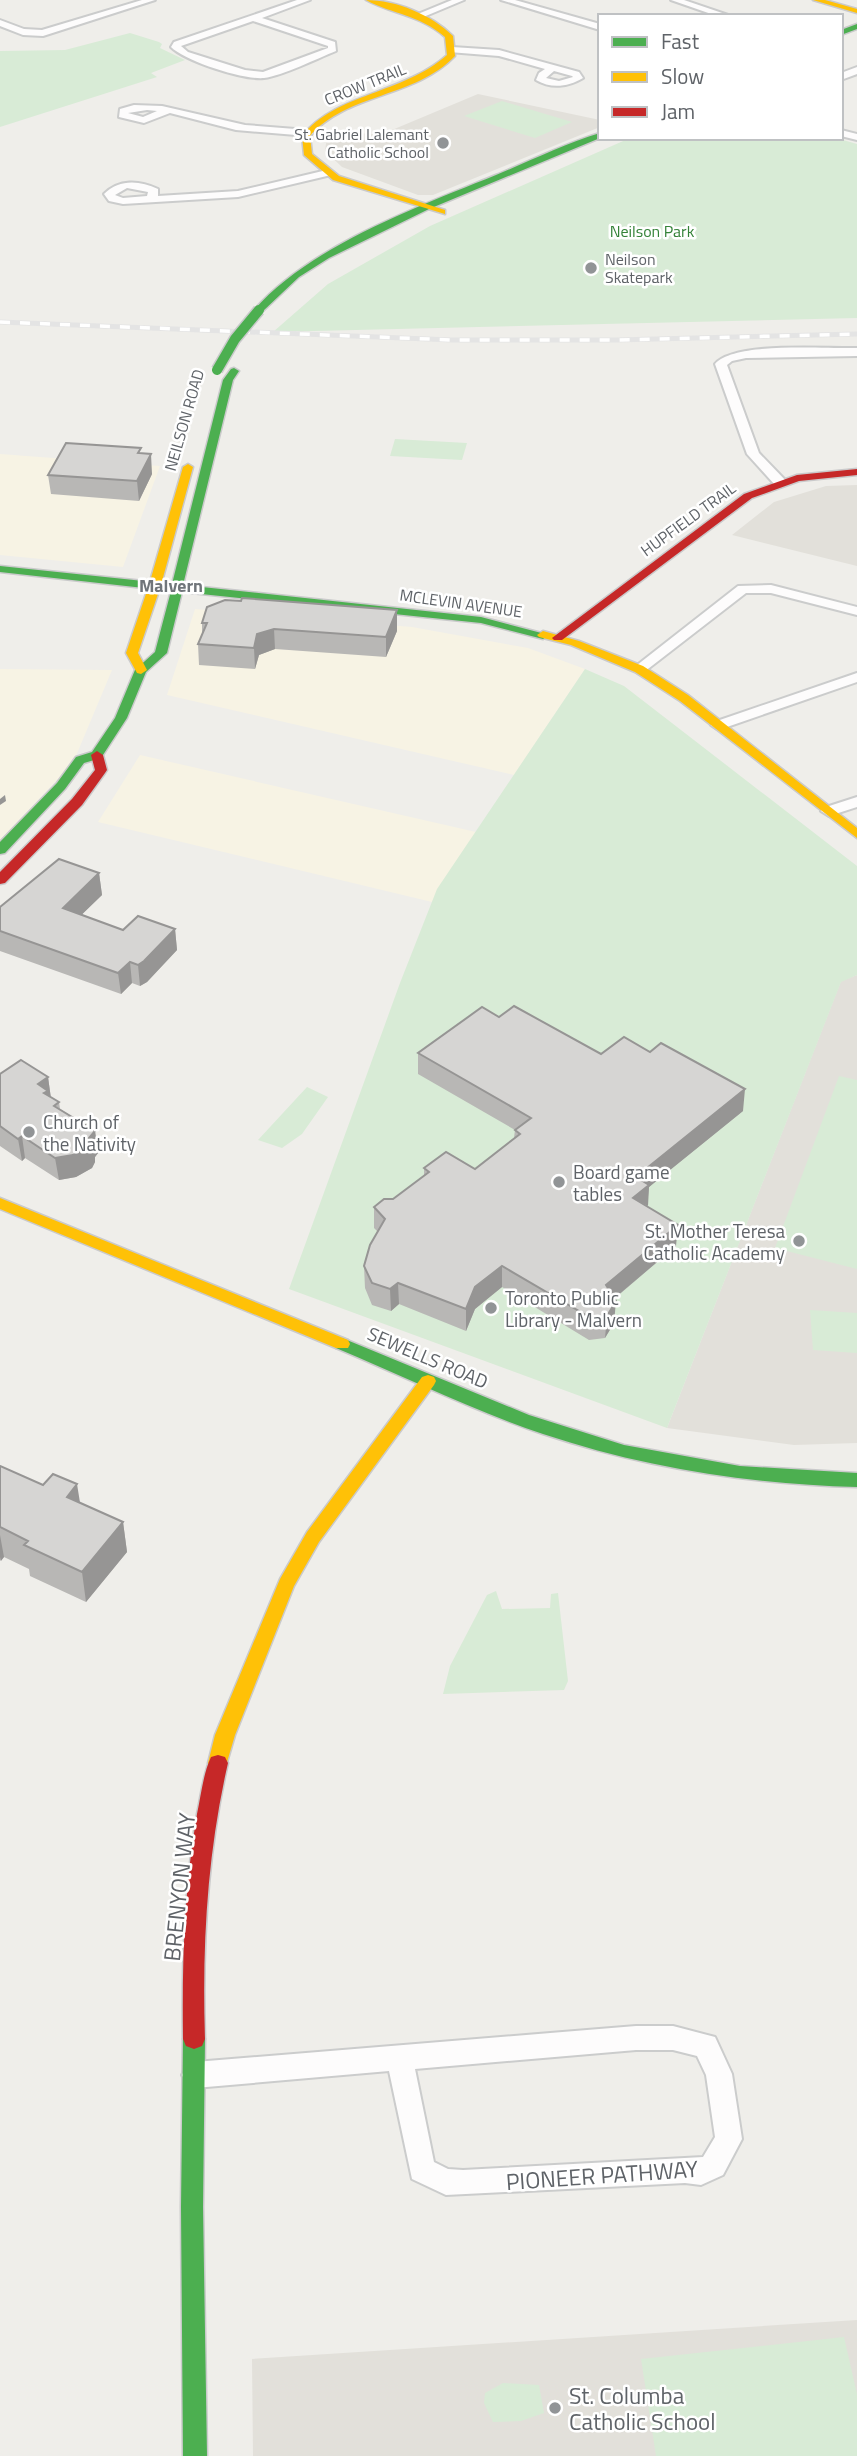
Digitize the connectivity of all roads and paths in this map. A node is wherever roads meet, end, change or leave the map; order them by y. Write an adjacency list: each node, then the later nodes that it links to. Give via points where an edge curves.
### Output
1 (151, 0): 14 (street, via 43,33 23,32)
2 (306, 0): 13 (street)
3 (370, 0): 12 (street)
4 (460, 0): 12 (street)
5 (505, 0): 15 (street)
6 (675, 0): 11 (street)
7 (817, 0): 10 (street)
8 (841, 0): 9 (street)
9 (857, 4)
10 (857, 13)
11 (720, 14)
12 (418, 16): 16 (street, via 444,31)
13 (253, 18): 13 (street, via 176,47 244,73 264,75 333,49 332,44)
14 (0, 23)
15 (598, 26)
16 (452, 50): 17 (street, via 499,53); 19 (street, CROW TRAIL, via 445,65 429,76 335,113)
17 (551, 69)
18 (167, 111): 19 (street, via 233,127)
19 (308, 133): 21 (street, via 308,155)
20 (598, 136): 22 (street, NEILSON ROAD)
21 (327, 173): 23 (street, via 238,194); 24 (street)
22 (477, 188): 24 (street, NEILSON ROAD); 25 (street, NEILSON ROAD, via 479,195)
23 (152, 198)
24 (426, 207): 25 (street); 27 (street, NEILSON ROAD, bridge, via 296,275 235,339)
25 (442, 212): 33 (street, NEILSON ROAD, via 352,255 285,300 252,340 228,380)
26 (857, 352): 30 (street, via 746,354 721,364 753,454)
27 (207, 398)
28 (194, 447): 32 (street, NEILSON ROAD)
29 (857, 471): 30 (street, HUPFIELD TRAIL)
30 (780, 482): 35 (street, HUPFIELD TRAIL, via 748,496)
31 (0, 569): 32 (street, MCLEVIN AVENUE)
32 (155, 585): 33 (street, MCLEVIN AVENUE); 37 (street, NEILSON ROAD, via 132,653)
33 (177, 588): 35 (street, MCLEVIN AVENUE, via 481,620); 37 (street, NEILSON ROAD, via 161,653)
34 (857, 611): 36 (street, via 771,589 743,589)
35 (558, 638): 36 (street, MCLEVIN AVENUE)
36 (639, 669): 39 (street, MCLEVIN AVENUE)
37 (141, 670): 40 (street, NEILSON ROAD, via 121,718)
38 (857, 677): 39 (street)
39 (719, 724): 42 (street, MCLEVIN AVENUE)
40 (97, 755): 44 (street, NEILSON ROAD, via 80,760); 45 (street, NEILSON ROAD, via 102,771)
41 (857, 802): 42 (street)
42 (829, 811): 43 (street, MCLEVIN AVENUE)
43 (857, 834)
44 (5, 845): 45 (street)
45 (34, 847): 46 (street, NEILSON ROAD)
46 (0, 880)
47 (0, 1203): 48 (street, SEWELLS ROAD)
48 (428, 1381): 49 (street, SEWELLS ROAD, via 548,1429 629,1454 788,1478); 51 (street, BRENYON WAY, via 313,1536 286,1584 225,1735 197,1884 191,1970)
49 (857, 1480)
50 (400, 2059): 50 (street, PIONEER PATHWAY, via 422,2170 446,2182 701,2172 713,2166 729,2139 719,2074 706,2046 673,2038); 51 (street, PIONEER PATHWAY)
51 (195, 2075): 52 (street, BRENYON WAY)
52 (195, 2456)

